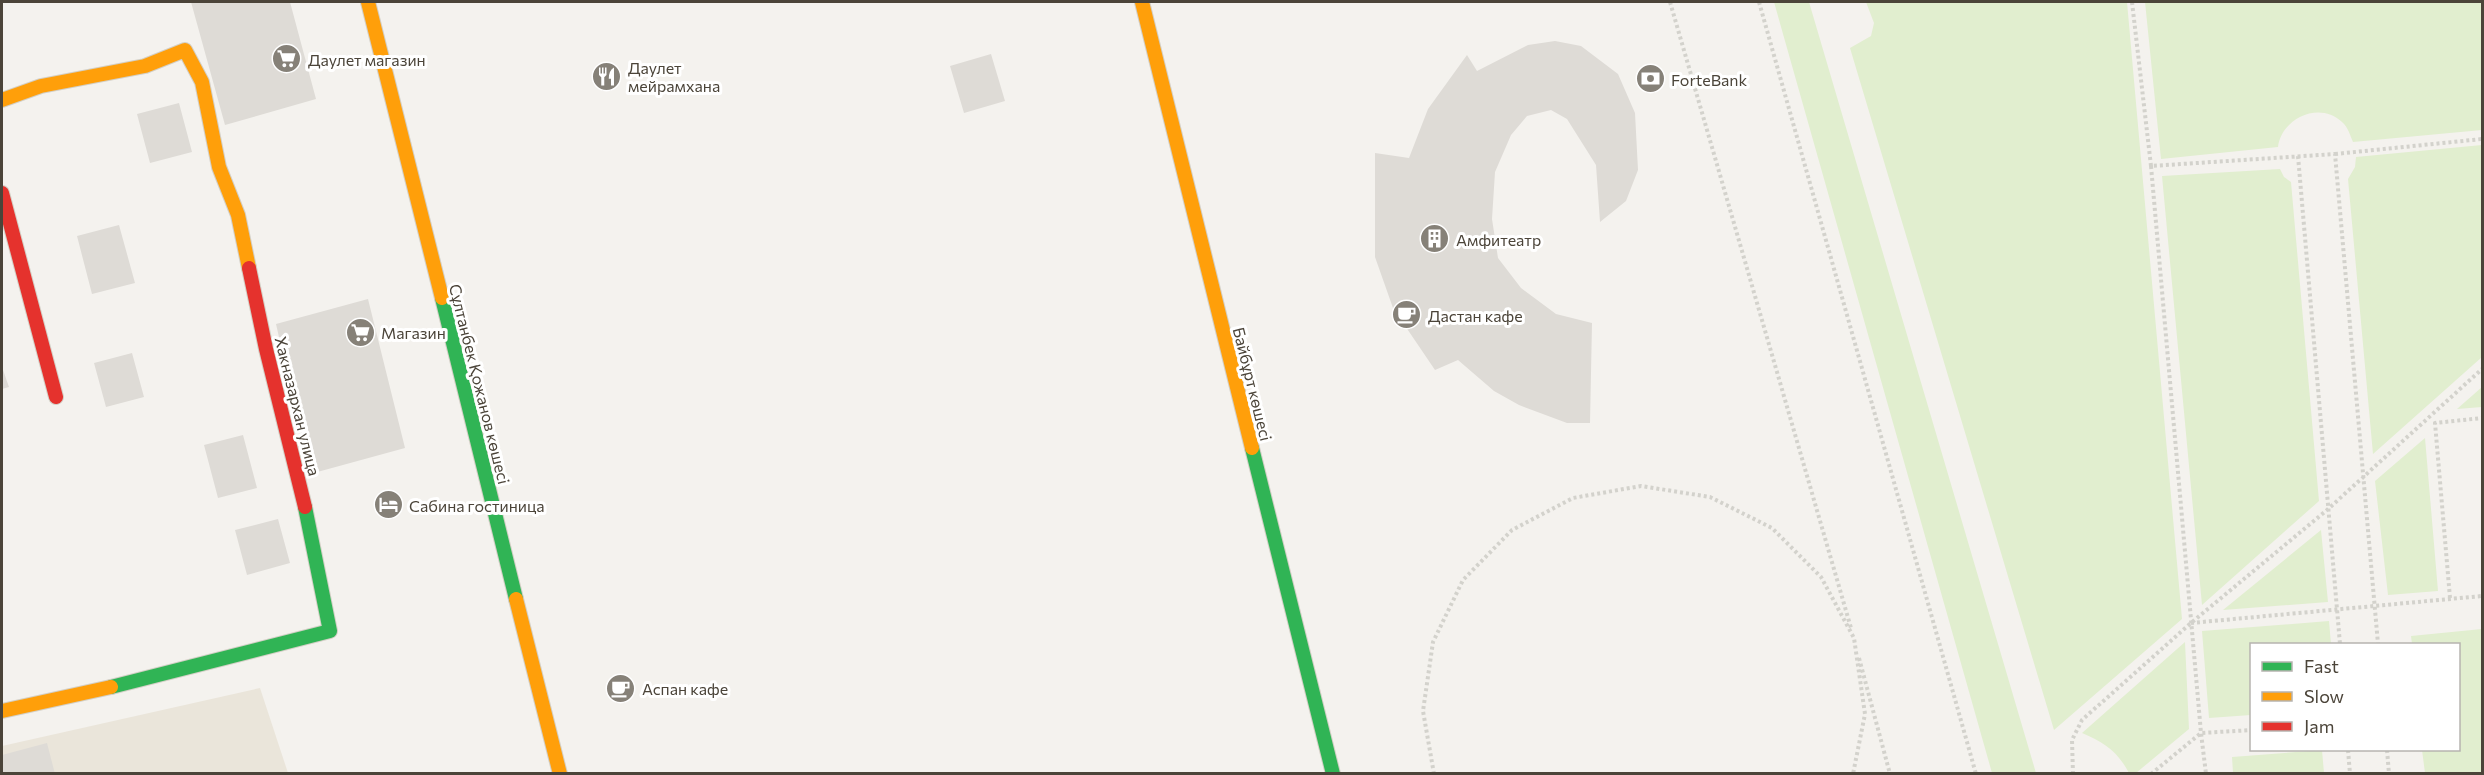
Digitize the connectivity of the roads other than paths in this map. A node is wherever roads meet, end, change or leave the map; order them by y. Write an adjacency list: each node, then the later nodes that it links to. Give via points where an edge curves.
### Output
1 (368, 2): 7 (street, Сұлтанбек Қожанов көшесі)
2 (1142, 2): 8 (street, Байбұрт көшесі)
3 (2, 99): 6 (street, Хакназархан улица, via 41,86 146,66 185,50 202,82 219,167 238,215 330,631 148,679)
4 (2, 193): 5 (street)
5 (56, 397)
6 (2, 711)
7 (560, 774)
8 (1333, 774)

